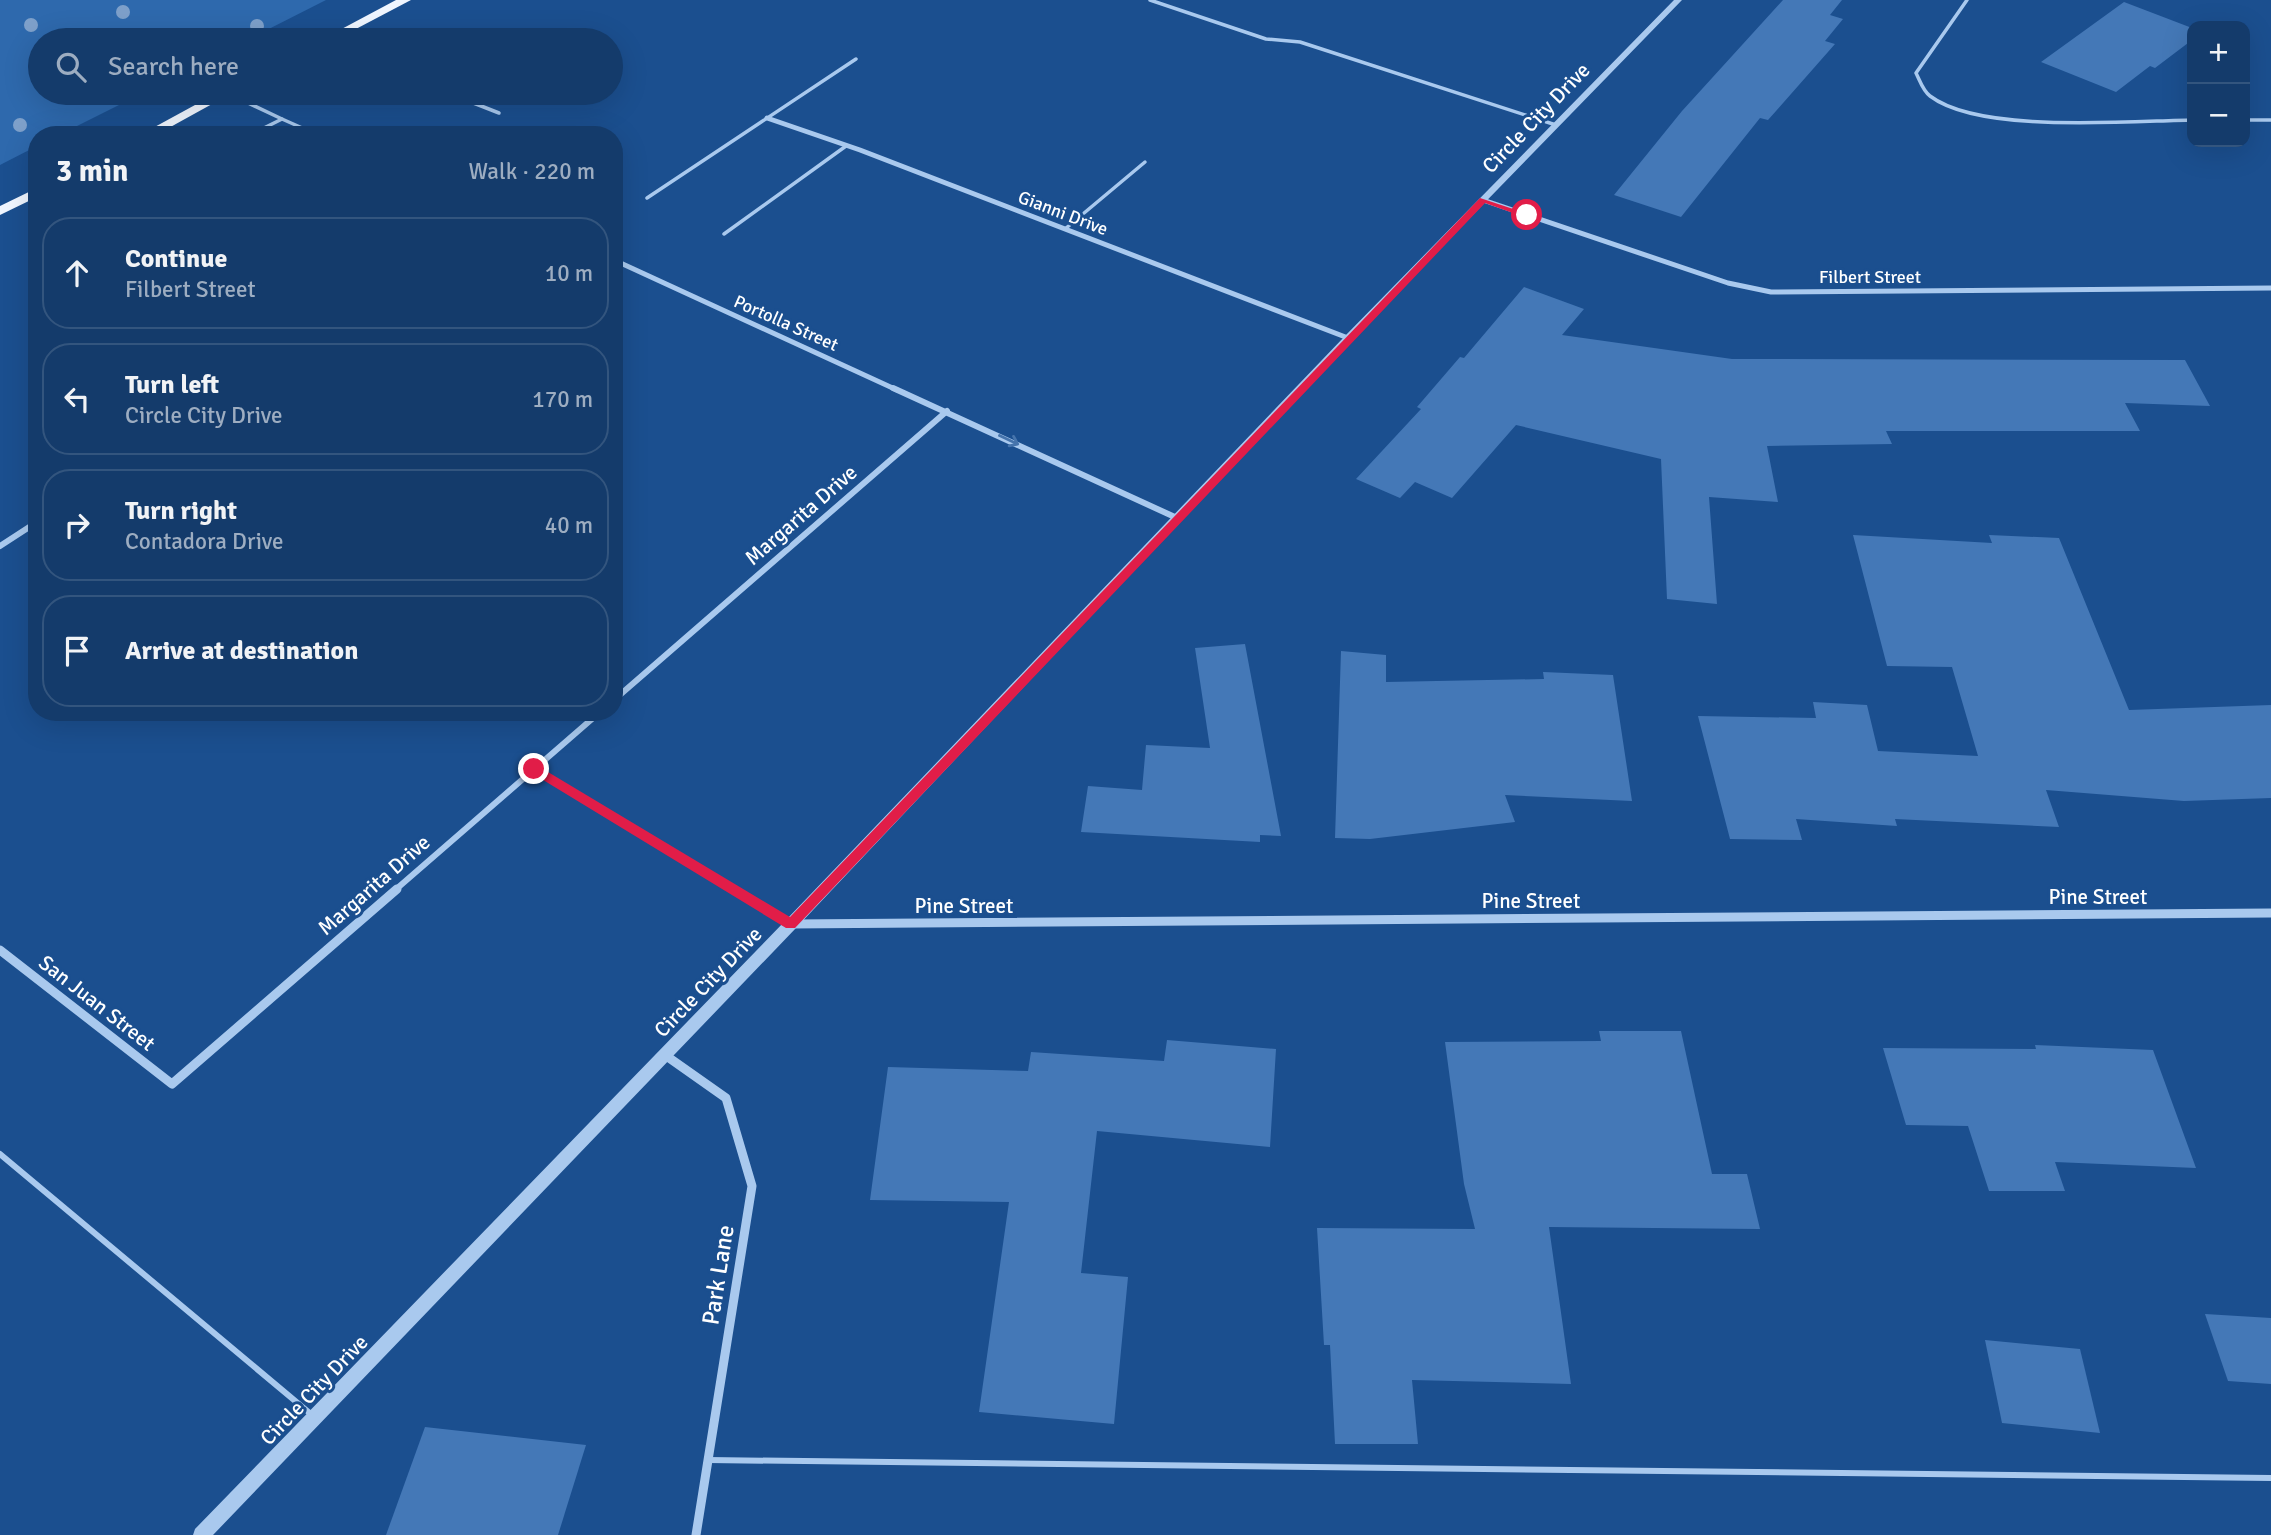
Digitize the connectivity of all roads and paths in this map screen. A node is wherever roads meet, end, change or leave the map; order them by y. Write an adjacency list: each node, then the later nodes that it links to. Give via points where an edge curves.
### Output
1 (405, 0): 5 (main road)
2 (1150, 0): 16 (lane, via 1266,38 1300,42)
3 (1678, 0): 16 (street, Circle City Drive)
4 (1967, 0): 13 (lane, via 1916,73 1927,96 1960,112 2002,120)
5 (350, 28)
6 (856, 59): 11 (lane)
7 (204, 105): 17 (main road)
8 (252, 105): 12 (lane)
9 (479, 105): 10 (lane)
10 (499, 113)
11 (767, 118): 20 (street, Gianni Drive); 23 (lane)
12 (282, 119): 18 (lane); 19 (lane)
13 (2187, 120)
14 (2250, 120): 15 (lane)
15 (2271, 120)
16 (1556, 125): 24 (street, Circle City Drive)
17 (163, 126)
18 (268, 126)
19 (298, 126)
20 (846, 146): 26 (street, Gianni Drive); 27 (lane)
21 (1145, 162): 26 (lane)
22 (28, 197): 25 (main road)
23 (647, 198)
24 (1483, 200): 29 (street, Filbert Street, via 1728,283 1771,292); 30 (street, Circle City Drive)
25 (0, 211)
26 (1065, 229): 30 (street, Gianni Drive)
27 (724, 234)
28 (623, 264): 31 (street, Portolla Street)
29 (2271, 288)
30 (1348, 338): 32 (street, Circle City Drive)
31 (947, 411): 32 (street, Portolla Street, one-way to 32); 35 (street, Margarita Drive)
32 (1177, 518): 39 (street, Circle City Drive)
33 (28, 528): 34 (street)
34 (0, 546)
35 (623, 692)
36 (590, 721): 37 (street, Margarita Drive)
37 (534, 769): 39 (street); 42 (street, Margarita Drive)
38 (2271, 913): 39 (street, Pine Street)
39 (791, 924): 41 (street, Circle City Drive)
40 (0, 950): 42 (street, San Juan Street)
41 (665, 1055): 44 (street, Circle City Drive); 45 (street, Park Lane, via 726,1098 752,1186)
42 (172, 1084)
43 (0, 1154): 44 (lane)
44 (315, 1417): 47 (street, Circle City Drive)
45 (708, 1460): 46 (lane); 48 (street, Park Lane)
46 (2271, 1478)
47 (201, 1535)
48 (696, 1535)

